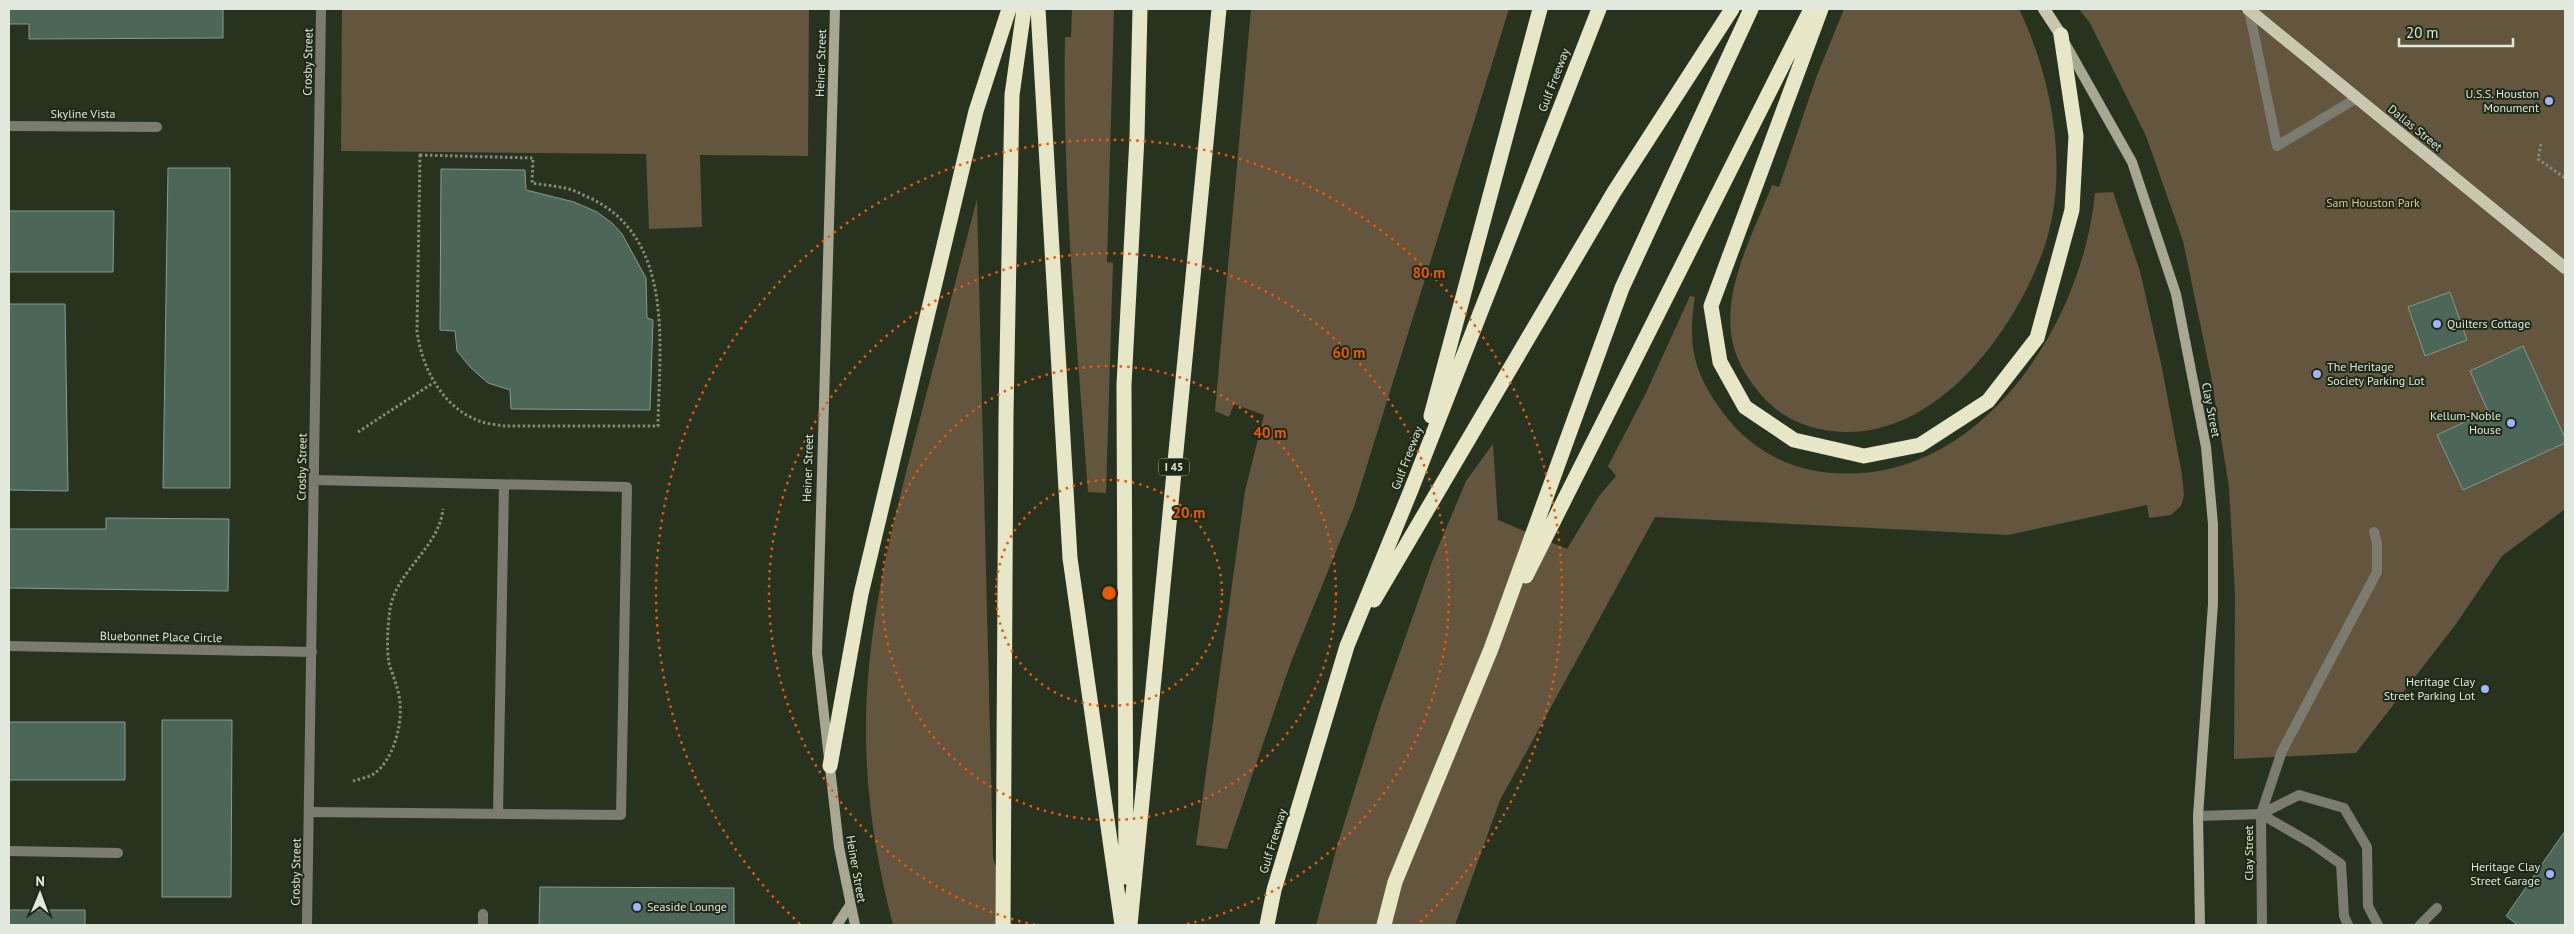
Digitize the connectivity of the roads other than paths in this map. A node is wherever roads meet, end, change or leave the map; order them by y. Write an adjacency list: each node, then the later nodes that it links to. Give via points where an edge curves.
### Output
1 (321, 9): 21 (street, Crosby Street)
2 (835, 9): 29 (main road, Heiner Street, via 817,653)
3 (1009, 9): 29 (highway, via 976,111 860,594)
4 (1024, 9): 43 (highway, via 1012,95 1006,415)
5 (1038, 9): 44 (highway, via 1070,558)
6 (1140, 9): 45 (highway, via 1124,385)
7 (1219, 9): 45 (highway, I 45)
8 (1540, 9): 23 (highway)
9 (1599, 9): 23 (highway, Gulf Freeway)
10 (1732, 9): 26 (highway, via 1614,192)
11 (1751, 9): 27 (highway, via 1622,288)
12 (1811, 9): 27 (highway, via 1563,500)
13 (1821, 9): 16 (highway, via 1711,306 1720,362 1746,407 1794,440 1864,456 1920,445 1988,400 2037,338 2072,210 2076,136)
14 (2044, 9): 16 (main road)
15 (2248, 9): 17 (main road, Dallas Street); 17 (street, via 2277,146)
16 (2061, 36): 33 (main road, Clay Street, via 2132,162 2176,294 2206,447 2213,524 2213,604)
17 (2357, 98): 20 (main road, Dallas Street)
18 (9, 126): 19 (street, Skyline Vista)
19 (157, 127)
20 (2565, 268)
21 (314, 480): 22 (street); 28 (street, Crosby Street)
22 (504, 485): 31 (street); 31 (street, via 627,487 622,815)
23 (1411, 490): 26 (highway, Gulf Freeway)
24 (2374, 532): 32 (street, via 2377,572 2282,751)
25 (9, 646): 28 (street, Bluebonnet Place Circle)
26 (1346, 646): 46 (highway, Gulf Freeway, via 1274,890)
27 (1491, 650): 47 (highway, via 1395,882)
28 (312, 652): 30 (street, Crosby Street)
29 (830, 766): 36 (main road, Heiner Street, via 839,847)
30 (309, 812): 31 (street); 39 (street, Crosby Street)
31 (498, 814)
32 (2261, 814): 33 (street, Clay Street); 49 (street, Clay Street); 50 (street, via 2341,864 2344,916); 51 (street, via 2299,795 2344,808 2367,847 2368,906)
33 (2198, 816): 48 (main road, Clay Street)
34 (9, 852): 35 (street)
35 (118, 853)
36 (850, 905): 41 (main road); 42 (main road, Heiner Street)
37 (2437, 908): 52 (street)
38 (483, 914): 40 (street)
39 (308, 925)
40 (483, 925)
41 (837, 925)
42 (854, 925)
43 (1003, 925)
44 (1122, 925)
45 (1128, 925)
46 (1267, 925)
47 (1384, 925)
48 (2200, 925)
49 (2262, 925)
50 (2348, 925)
51 (2378, 925)
52 (2420, 925)

